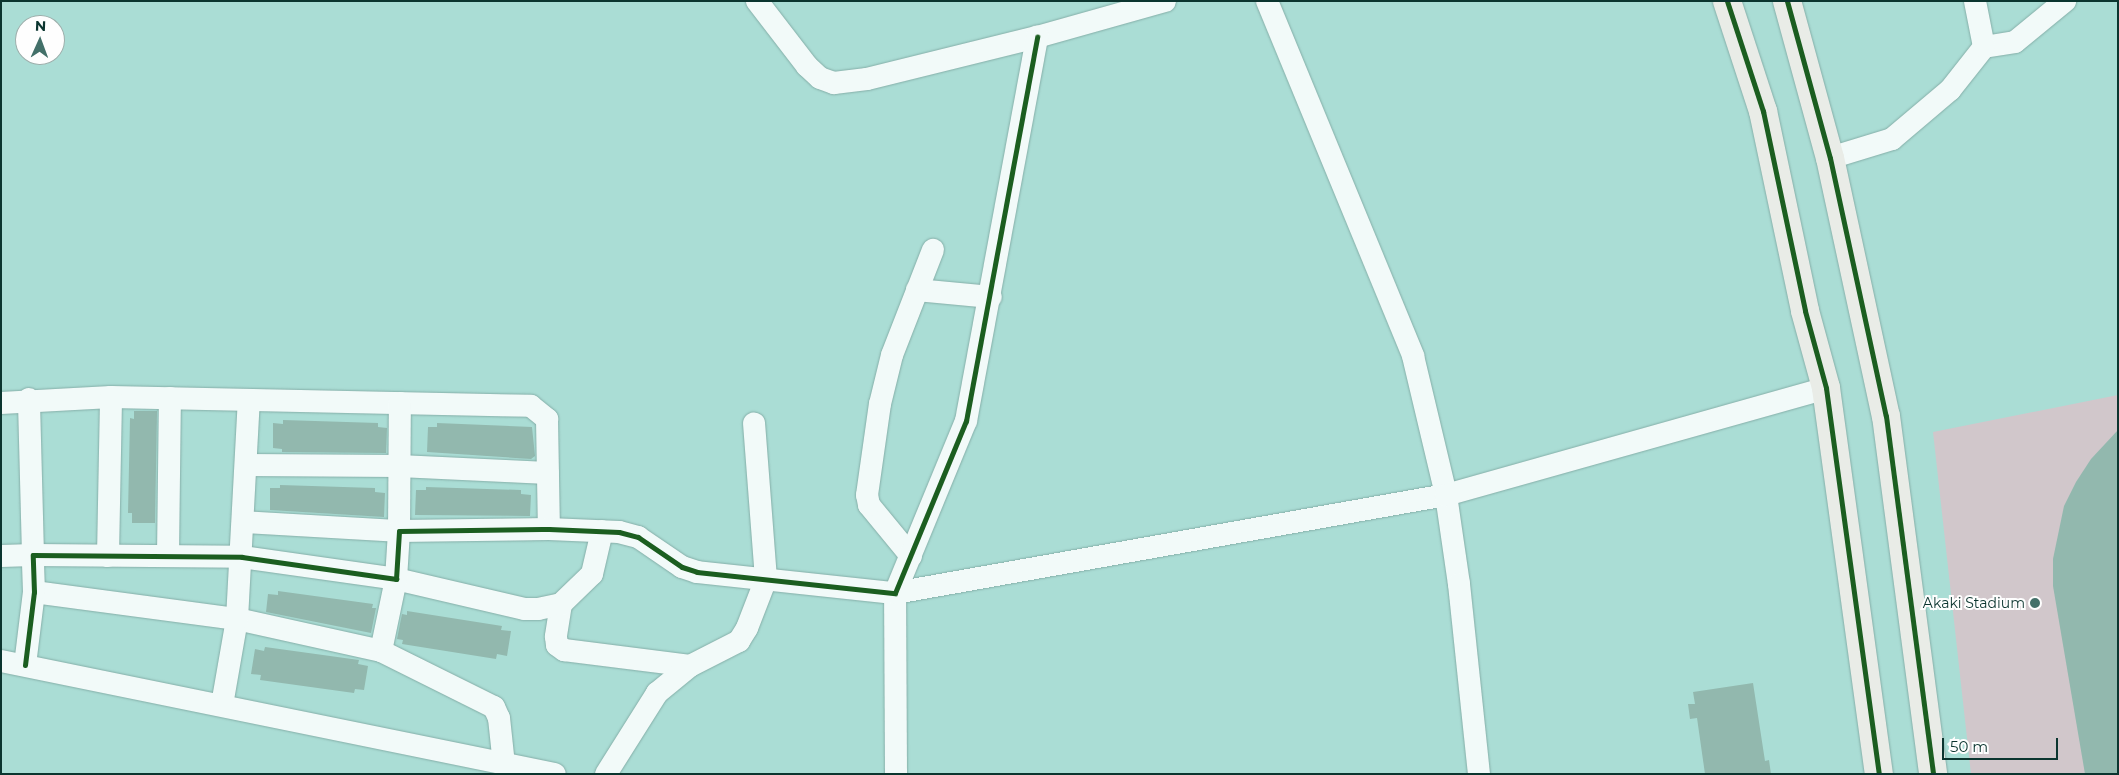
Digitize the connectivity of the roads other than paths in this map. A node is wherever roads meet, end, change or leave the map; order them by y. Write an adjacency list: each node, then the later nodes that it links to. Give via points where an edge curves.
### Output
1 (757, 1): 8 (street, via 807,66 820,78 834,83 867,79)
2 (1165, 1): 8 (street)
3 (1267, 1): 25 (street, via 1404,328)
4 (1727, 1): 14 (main road, via 1763,111 1805,311)
5 (1787, 1): 10 (main road)
6 (1975, 1): 9 (street)
7 (2066, 1): 9 (street, via 2014,42)
8 (1037, 37): 13 (street)
9 (1984, 47): 10 (street, via 1950,90 1892,139)
10 (1830, 158): 53 (main road, via 1886,416)
11 (933, 250): 12 (street)
12 (918, 290): 13 (street); 34 (street, via 892,355 880,404 867,495 869,505)
13 (991, 296): 34 (street, via 966,422)
14 (1826, 388): 25 (street); 52 (main road)
15 (111, 396): 16 (street); 17 (street); 32 (street)
16 (170, 398): 18 (street); 33 (street)
17 (29, 399): 19 (street); 30 (street)
18 (249, 400): 20 (street); 22 (street)
19 (1, 403)
20 (400, 403): 23 (street); 24 (street, via 531,406 547,419)
21 (754, 423): 37 (street)
22 (246, 465): 23 (street); 26 (street)
23 (399, 466): 24 (street); 28 (street)
24 (548, 473): 27 (street)
25 (1446, 496): 39 (street); 51 (street, via 1459,584)
26 (244, 522): 28 (street); 35 (street)
27 (549, 529): 28 (street); 29 (street)
28 (399, 531): 36 (street)
29 (602, 531): 37 (street, via 638,537 690,570); 40 (street, via 592,574)
30 (33, 555): 31 (street); 32 (street); 38 (street)
31 (1, 556)
32 (108, 556): 33 (street)
33 (168, 556): 35 (street)
34 (911, 556): 39 (street)
35 (242, 557): 36 (street); 41 (street)
36 (396, 579): 40 (street, via 525,609); 42 (street)
37 (766, 579): 39 (street); 45 (street, via 739,640)
38 (34, 592): 41 (street); 44 (street)
39 (895, 593): 50 (street)
40 (560, 604): 45 (street, via 556,637 557,645 564,650)
41 (237, 619): 42 (street); 46 (street)
42 (381, 651): 47 (street, via 494,707 499,718)
43 (1, 661): 44 (street)
44 (25, 665): 46 (street)
45 (690, 666): 49 (street, via 657,693)
46 (222, 705): 47 (street)
47 (504, 765): 48 (street)
48 (555, 774)
49 (606, 774)
50 (896, 774)
51 (1479, 774)
52 (1879, 774)
53 (1933, 774)

